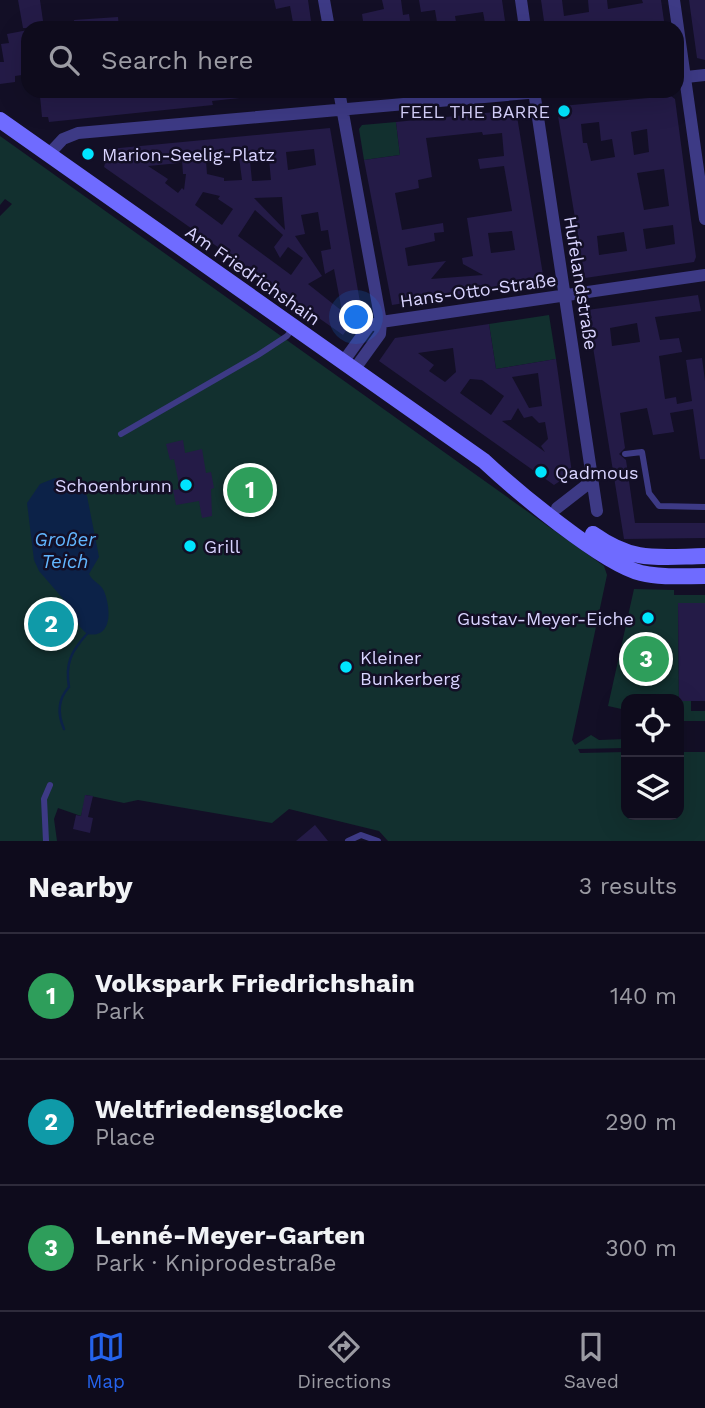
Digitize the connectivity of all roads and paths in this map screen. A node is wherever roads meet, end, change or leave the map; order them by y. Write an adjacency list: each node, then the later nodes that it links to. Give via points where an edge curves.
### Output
1 (324, 0): 4 (street)
2 (521, 0): 5 (street)
3 (674, 0): 6 (street)
4 (328, 21)
5 (524, 21)
6 (676, 21)
7 (705, 75): 8 (street)
8 (684, 78)
9 (684, 96): 16 (street)
10 (340, 98): 13 (street)
11 (462, 98): 13 (street)
12 (535, 98): 18 (street, Hufelandstraße)
13 (342, 108): 15 (street, via 78,133 63,139); 19 (street)
14 (0, 120): 15 (street, Am Friedrichshain)
15 (49, 154): 20 (street, Am Friedrichshain)
16 (705, 219)
17 (705, 275): 18 (street, Hans-Otto-Straße)
18 (564, 296): 19 (street, Hans-Otto-Straße); 25 (street, Hufelandstraße)
19 (381, 322): 21 (street, via 380,334)
20 (294, 327): 21 (street, Am Friedrichshain); 22 (lane, via 258,355)
21 (349, 366): 24 (street, Am Friedrichshain)
22 (121, 434)
23 (625, 454): 26 (lane, via 642,452 649,493 659,506)
24 (484, 461): 27 (street, Am Friedrichshain); 30 (street, Am Friedrichshain, via 525,496)
25 (593, 480): 27 (street); 28 (street, Hufelandstraße)
26 (705, 507)
27 (557, 508): 30 (street, Am Friedrichshain)
28 (597, 510)
29 (705, 556): 30 (street)
30 (626, 561): 31 (street, via 657,576)
31 (705, 576)
32 (50, 785): 33 (lane, via 44,799)
33 (46, 841)
34 (348, 841): 35 (lane, via 361,835)
35 (378, 841)

